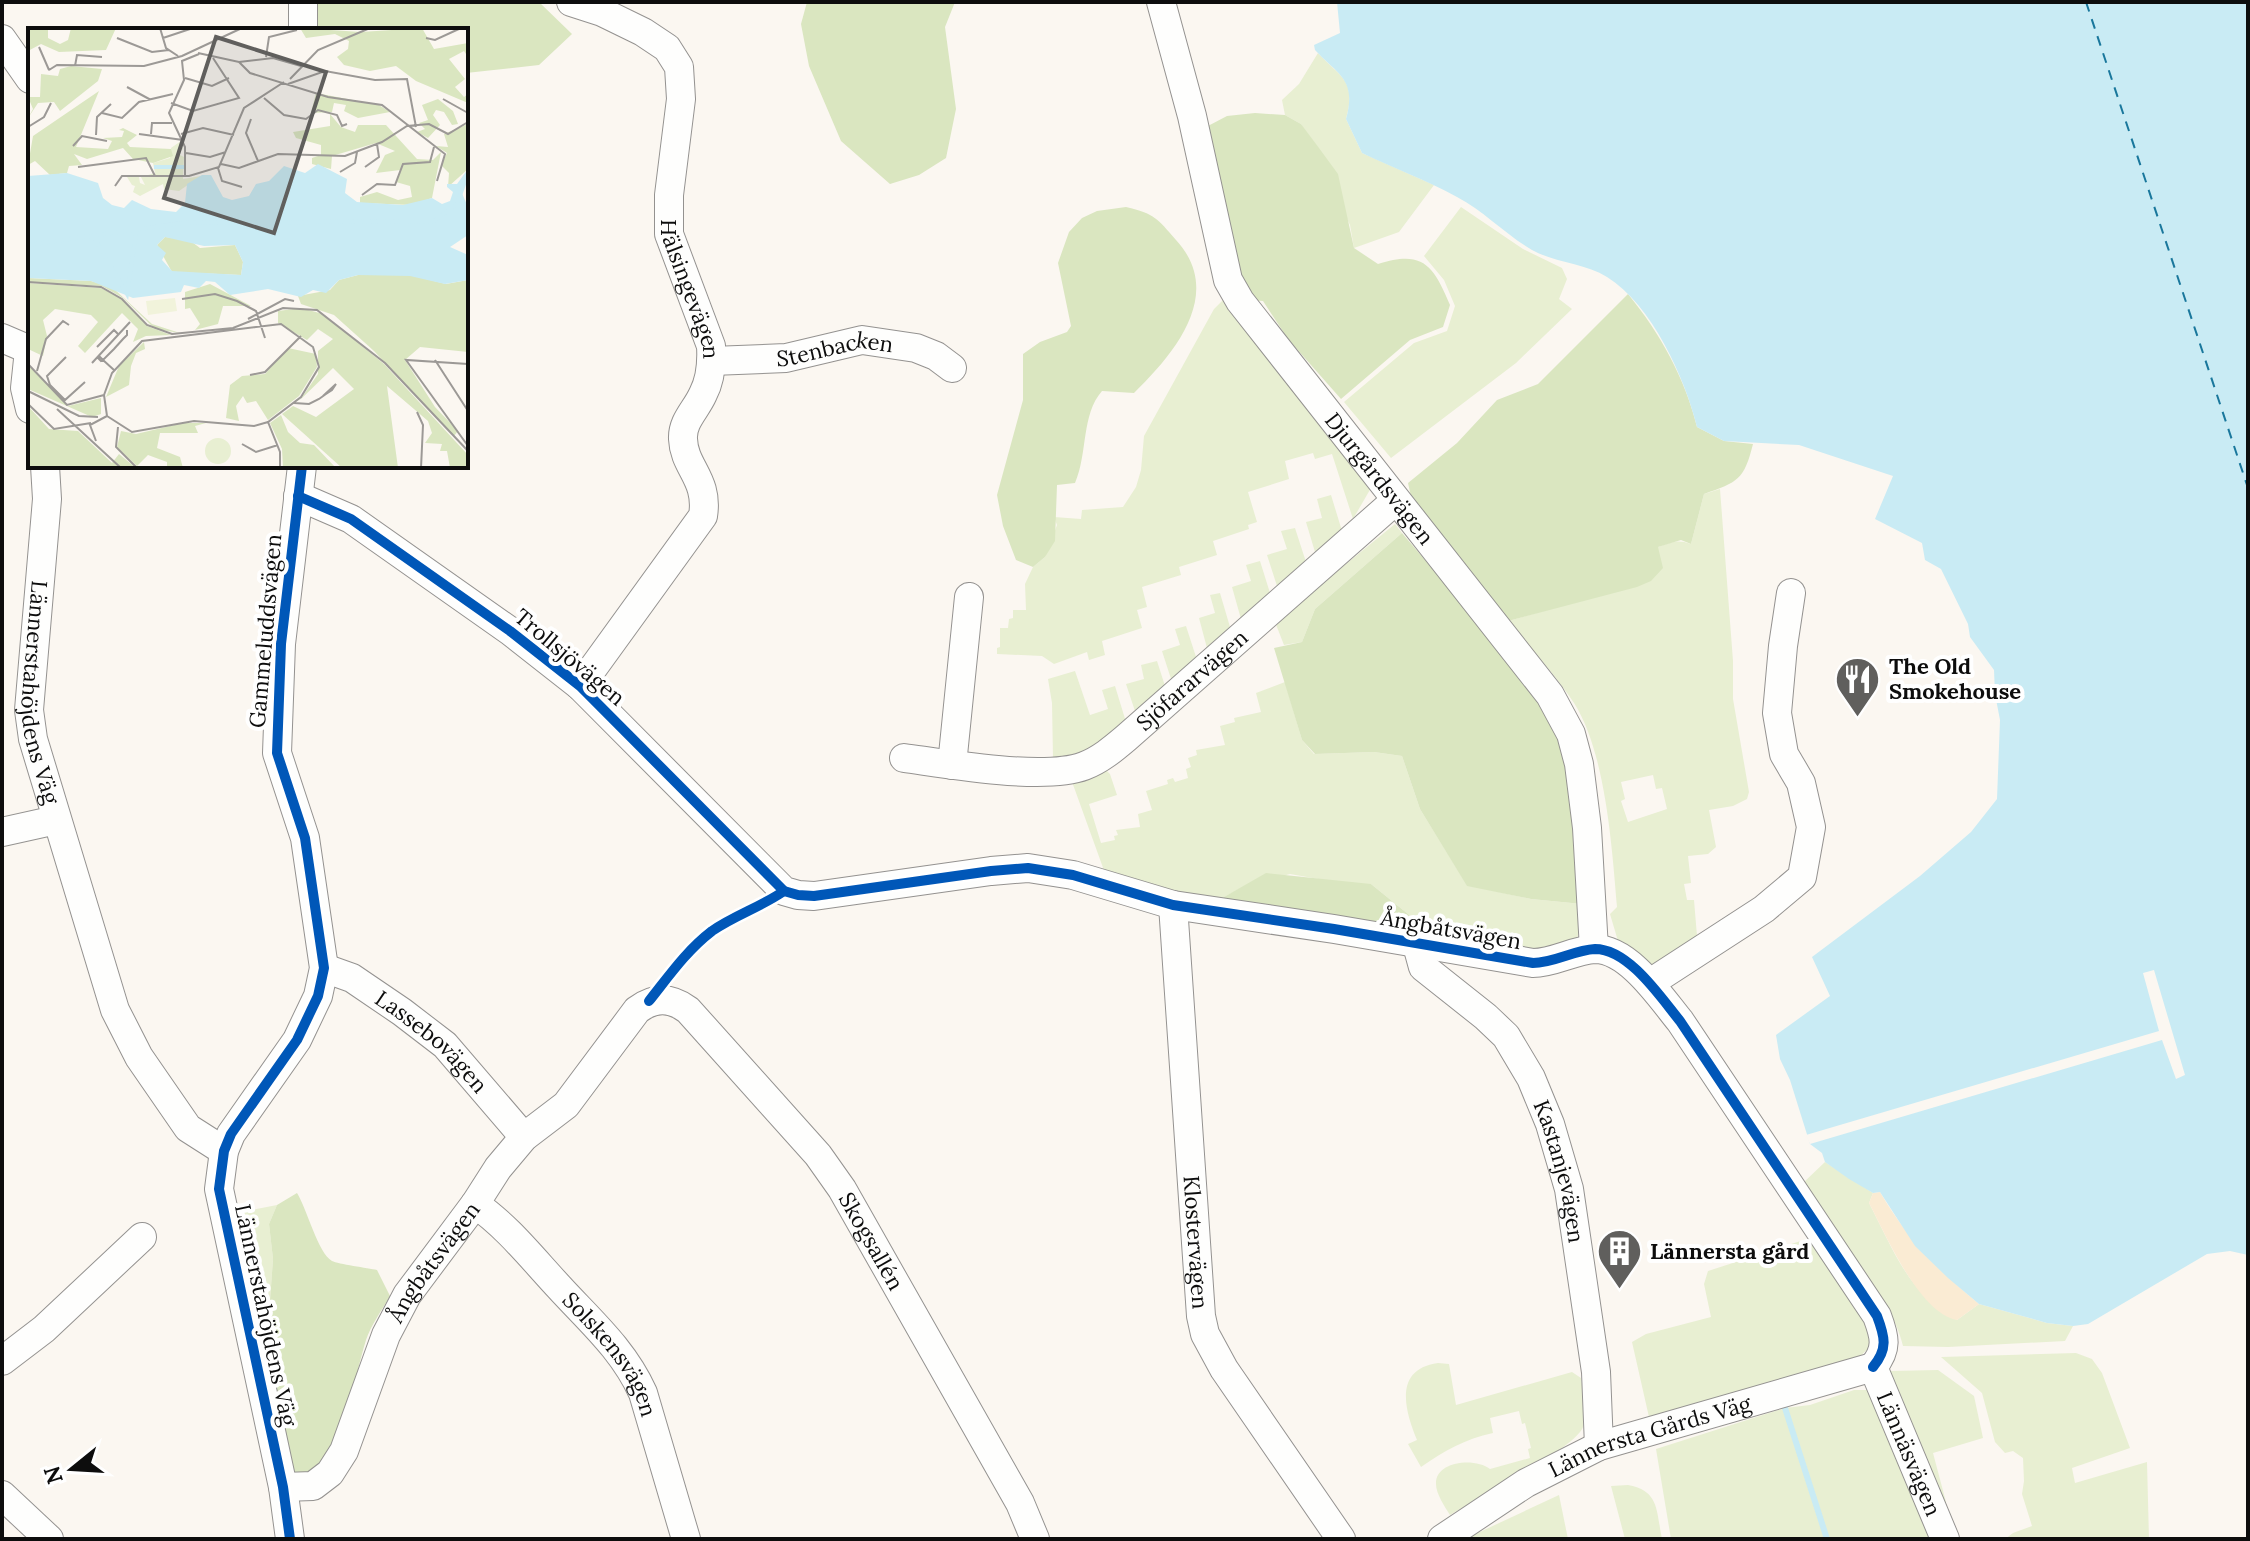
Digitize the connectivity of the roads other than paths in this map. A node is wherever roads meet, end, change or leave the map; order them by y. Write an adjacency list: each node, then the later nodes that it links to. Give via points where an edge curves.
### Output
1 (303, 2): 4 (street)
2 (571, 2): 9 (street, Hälsingevägen, via 643,32 667,48 679,67 669,234)
3 (1161, 2): 16 (street, Djurgårdsvägen, via 1228,280)
4 (303, 28)
5 (2, 39): 6 (street)
6 (28, 76)
7 (2, 338): 8 (street)
8 (28, 349)
9 (712, 361): 11 (street, Stenbacken, via 786,358 861,332 916,348); 19 (street, Hälsingevägen, via 683,438 701,482 703,516)
10 (28, 365): 12 (street)
11 (952, 368)
12 (28, 401)
13 (45, 468): 22 (street, Lännerstahöjdens Väg, via 29,710)
14 (302, 468): 15 (street, Gammeluddsvägen)
15 (298, 496): 19 (street, Trollsjövägen, via 351,519); 28 (street, Gammeluddsvägen, via 281,644 277,753 305,838)
16 (1395, 501): 21 (street, Sjöfararvägen, via 1094,762 1065,770); 27 (street, Djurgårdsvägen, via 1550,695 1571,734 1583,789)
17 (1791, 593): 29 (street, via 1777,713 1784,754 1801,783 1811,827 1802,877 1764,909)
18 (969, 597): 21 (street)
19 (580, 686): 24 (street, Trollsjövägen)
20 (904, 758): 21 (street, Sjöfararvägen)
21 (952, 765)
22 (56, 820): 23 (street); 32 (street, Lännerstahöjdens Väg, via 127,1034 188,1128)
23 (2, 832)
24 (784, 891): 25 (street, Ångbåtsvägen, via 814,896 1028,868 1073,875)
25 (1173, 905): 26 (street, Ångbåtsvägen); 44 (street, Klostervägen, via 1205,1334)
26 (1417, 945): 27 (street, Ångbåtsvägen, via 1533,963); 37 (street, Kastanjevägen, via 1423,967 1506,1036 1550,1124 1569,1189 1596,1372)
27 (1594, 949): 29 (street, via 1620,958)
28 (324, 968): 31 (street, Lassebovägen, via 352,978 445,1045); 32 (street, Gammeluddsvägen, via 318,996 297,1040)
29 (1650, 983): 36 (street, via 1877,1316 1885,1341 1884,1353)
30 (649, 1001): 31 (street, Ångbåtsvägen, via 566,1105); 43 (street, Skogsallén, via 671,1001 688,1010 818,1155 1012,1489)
31 (524, 1137): 33 (street, Ångbåtsvägen)
32 (224, 1151): 38 (street, Lännerstahöjdens Väg, via 219,1189)
33 (475, 1204): 38 (street, Ångbåtsvägen, via 407,1295 386,1335 344,1451 330,1473 313,1486); 42 (street, Solskensvägen, via 496,1218 600,1328 633,1372)
34 (142, 1237): 35 (street)
35 (2, 1361)
36 (1873, 1367): 37 (street, Lännersta Gårds Väg); 46 (street, Lännäsvägen)
37 (1599, 1446): 45 (street, Lännersta Gårds Väg, via 1526,1483)
38 (283, 1487): 41 (street)
39 (2, 1495): 40 (street)
40 (49, 1539)
41 (290, 1539)
42 (686, 1539)
43 (1035, 1539)
44 (1341, 1539)
45 (1443, 1539)
46 (1945, 1539)

